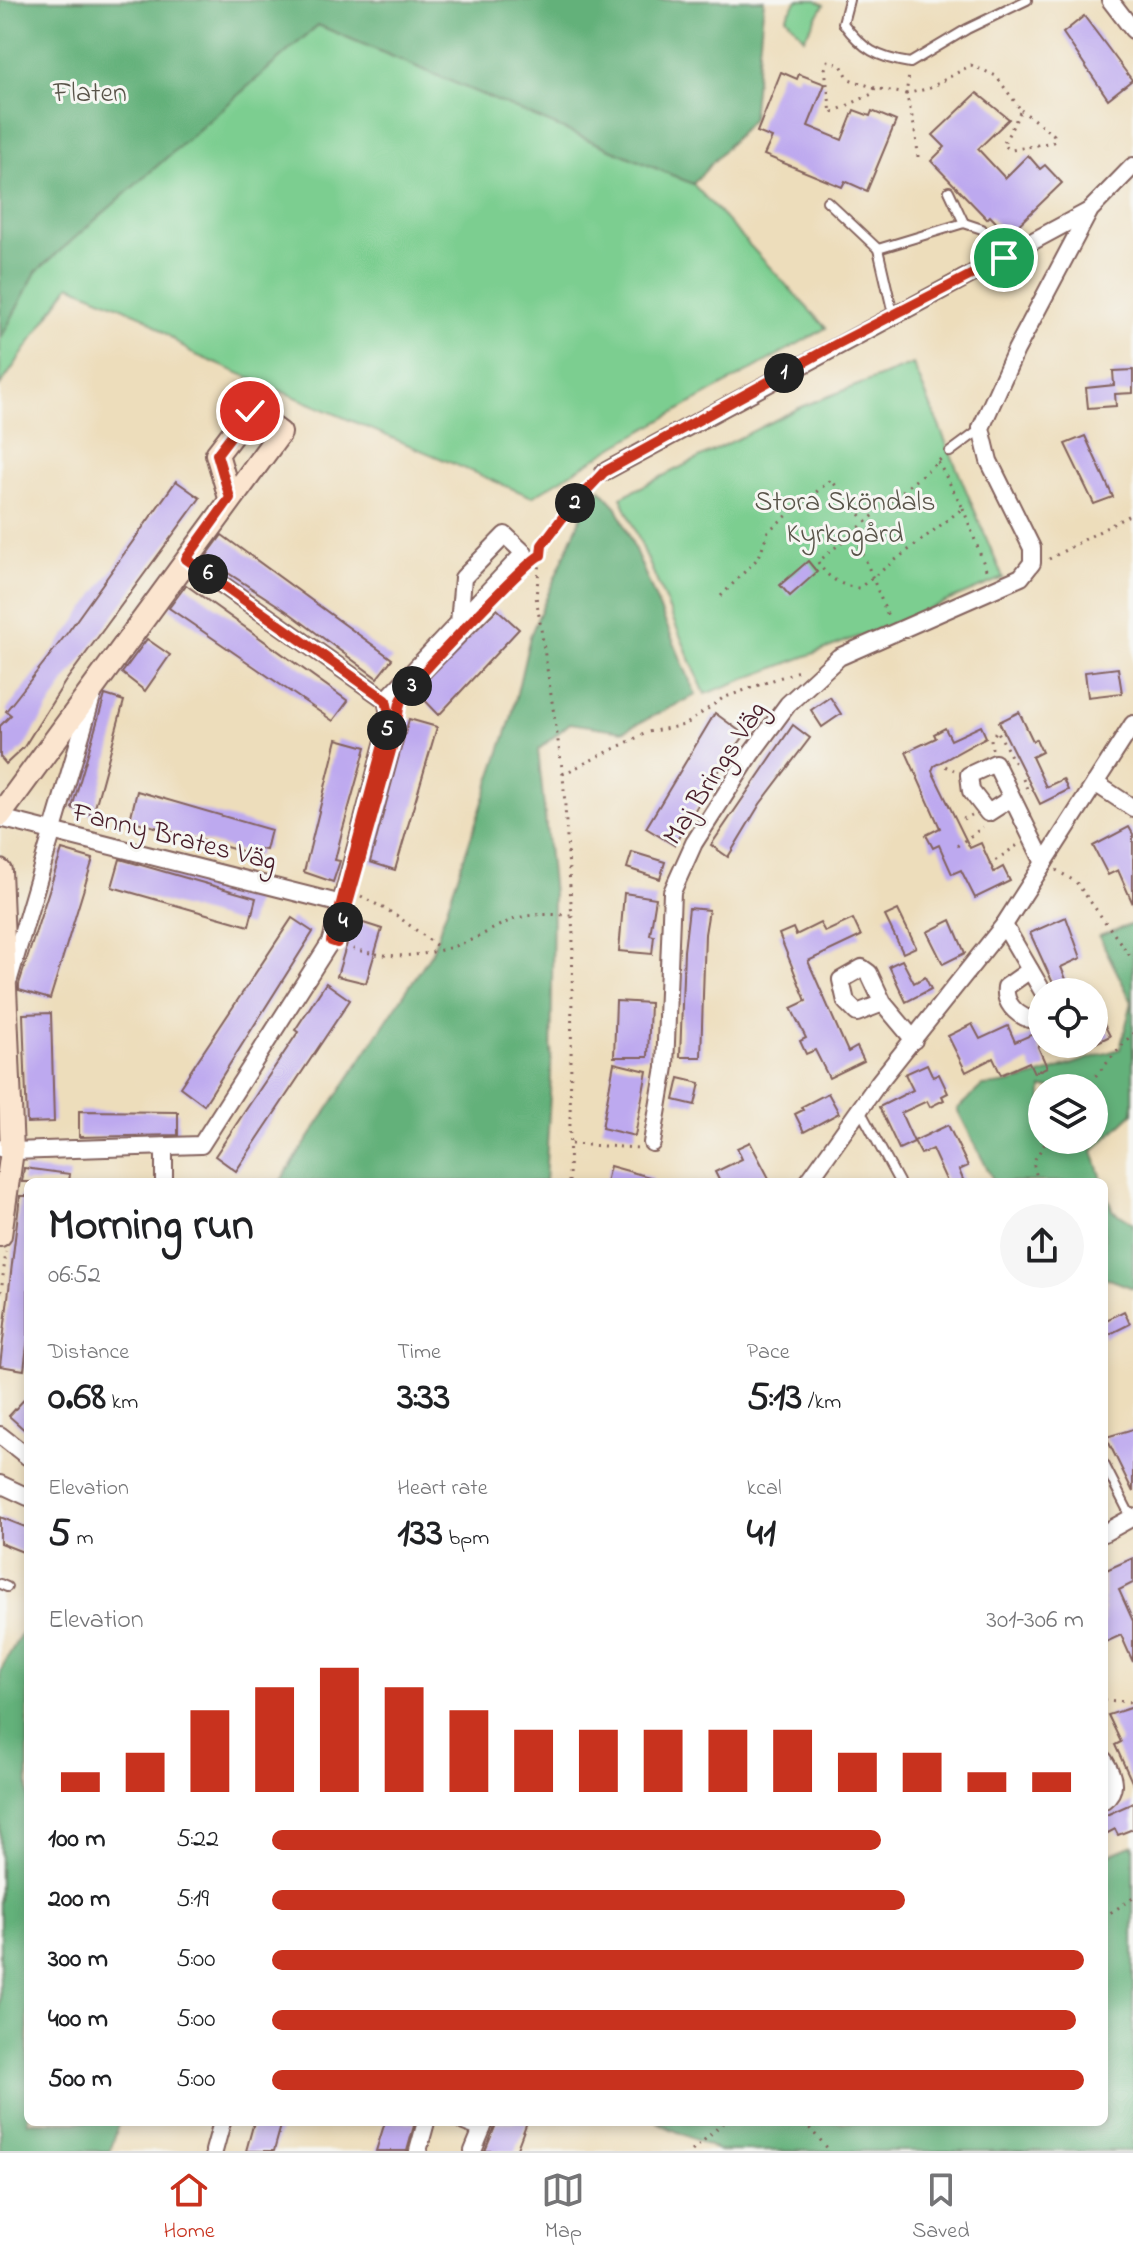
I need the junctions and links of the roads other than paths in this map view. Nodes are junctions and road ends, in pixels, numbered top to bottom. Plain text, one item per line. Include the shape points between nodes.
1 (849, 0) edge
2 (1027, 0) edge
3 (1110, 0) edge
4 (1133, 30) edge
5 (1133, 166) edge
6 (949, 191) dead end
7 (827, 201) dead end
8 (1090, 210) junction
9 (964, 223) junction
10 (878, 249) junction
11 (1004, 258) junction
12 (893, 314) junction
13 (981, 428) junction
14 (950, 452) road end
15 (604, 472) road end
16 (230, 498) dead end
17 (186, 559) junction
18 (459, 623) junction
19 (96, 682) junction
20 (386, 700) junction
21 (1133, 724) edge
22 (1095, 783) junction
23 (1010, 799) junction
24 (1133, 808) edge
25 (0, 816) edge
26 (54, 832) junction
27 (1044, 863) junction
28 (0, 871) edge
29 (338, 903) junction
30 (1004, 925) junction
31 (1030, 970) junction
32 (1035, 978) edge
33 (5, 992) junction
34 (883, 1003) dead end
35 (1028, 1019) edge
36 (914, 1040) junction
37 (859, 1110) junction
38 (652, 1143) road end
39 (6, 1149) edge
40 (164, 1149) junction
41 (164, 1178) edge
42 (811, 1178) edge
43 (897, 1178) edge
44 (3, 1242) edge
45 (0, 1435) edge
46 (24, 1454) edge
47 (1108, 1472) edge
48 (0, 1484) edge
49 (24, 1495) edge
50 (1132, 1518) edge
51 (1108, 1531) edge
52 (1108, 1766) edge
53 (1108, 1797) edge
54 (221, 2126) edge
55 (425, 2126) edge
56 (483, 2126) edge
57 (214, 2151) edge
58 (418, 2151) edge
59 (473, 2151) edge

1 - 2 lane via 843,23 859,45 910,63
3 - 4 street
5 - 8 street
6 - 9 lane
7 - 10 lane
8 - 11 street
8 - 13 street
9 - 10 lane
9 - 11 lane via 982,229
10 - 12 lane
11 - 12 street
12 - 15 street
13 - 14 lane
13 - 38 street, Maj Brings Väg via 983,447 1032,548 1029,571 839,657 788,704 751,754 694,843 672,892 665,1067
16 - 17 street
17 - 19 street
17 - 20 street
18 - 18 street via 463,578 505,535 524,553
18 - 20 street
19 - 25 street
19 - 26 street
20 - 29 street via 390,718
21 - 22 street
22 - 24 street
22 - 27 street
23 - 23 street via 995,763 968,778 988,813
23 - 27 street
25 - 26 street, Fanny Brates Väg
26 - 29 street, Fanny Brates Väg
26 - 33 street
27 - 30 street
28 - 33 street
29 - 40 street via 331,941 201,1145
30 - 31 street
30 - 36 street
31 - 32 street
31 - 35 street via 1006,987 1020,1016
33 - 39 street
34 - 36 street
36 - 37 street
37 - 42 street
37 - 43 lane
39 - 40 street
39 - 44 street
40 - 41 street
45 - 46 street
47 - 50 lane
48 - 49 street
50 - 51 street
52 - 53 street via 1113,1786
54 - 57 street
55 - 58 street
56 - 59 street

